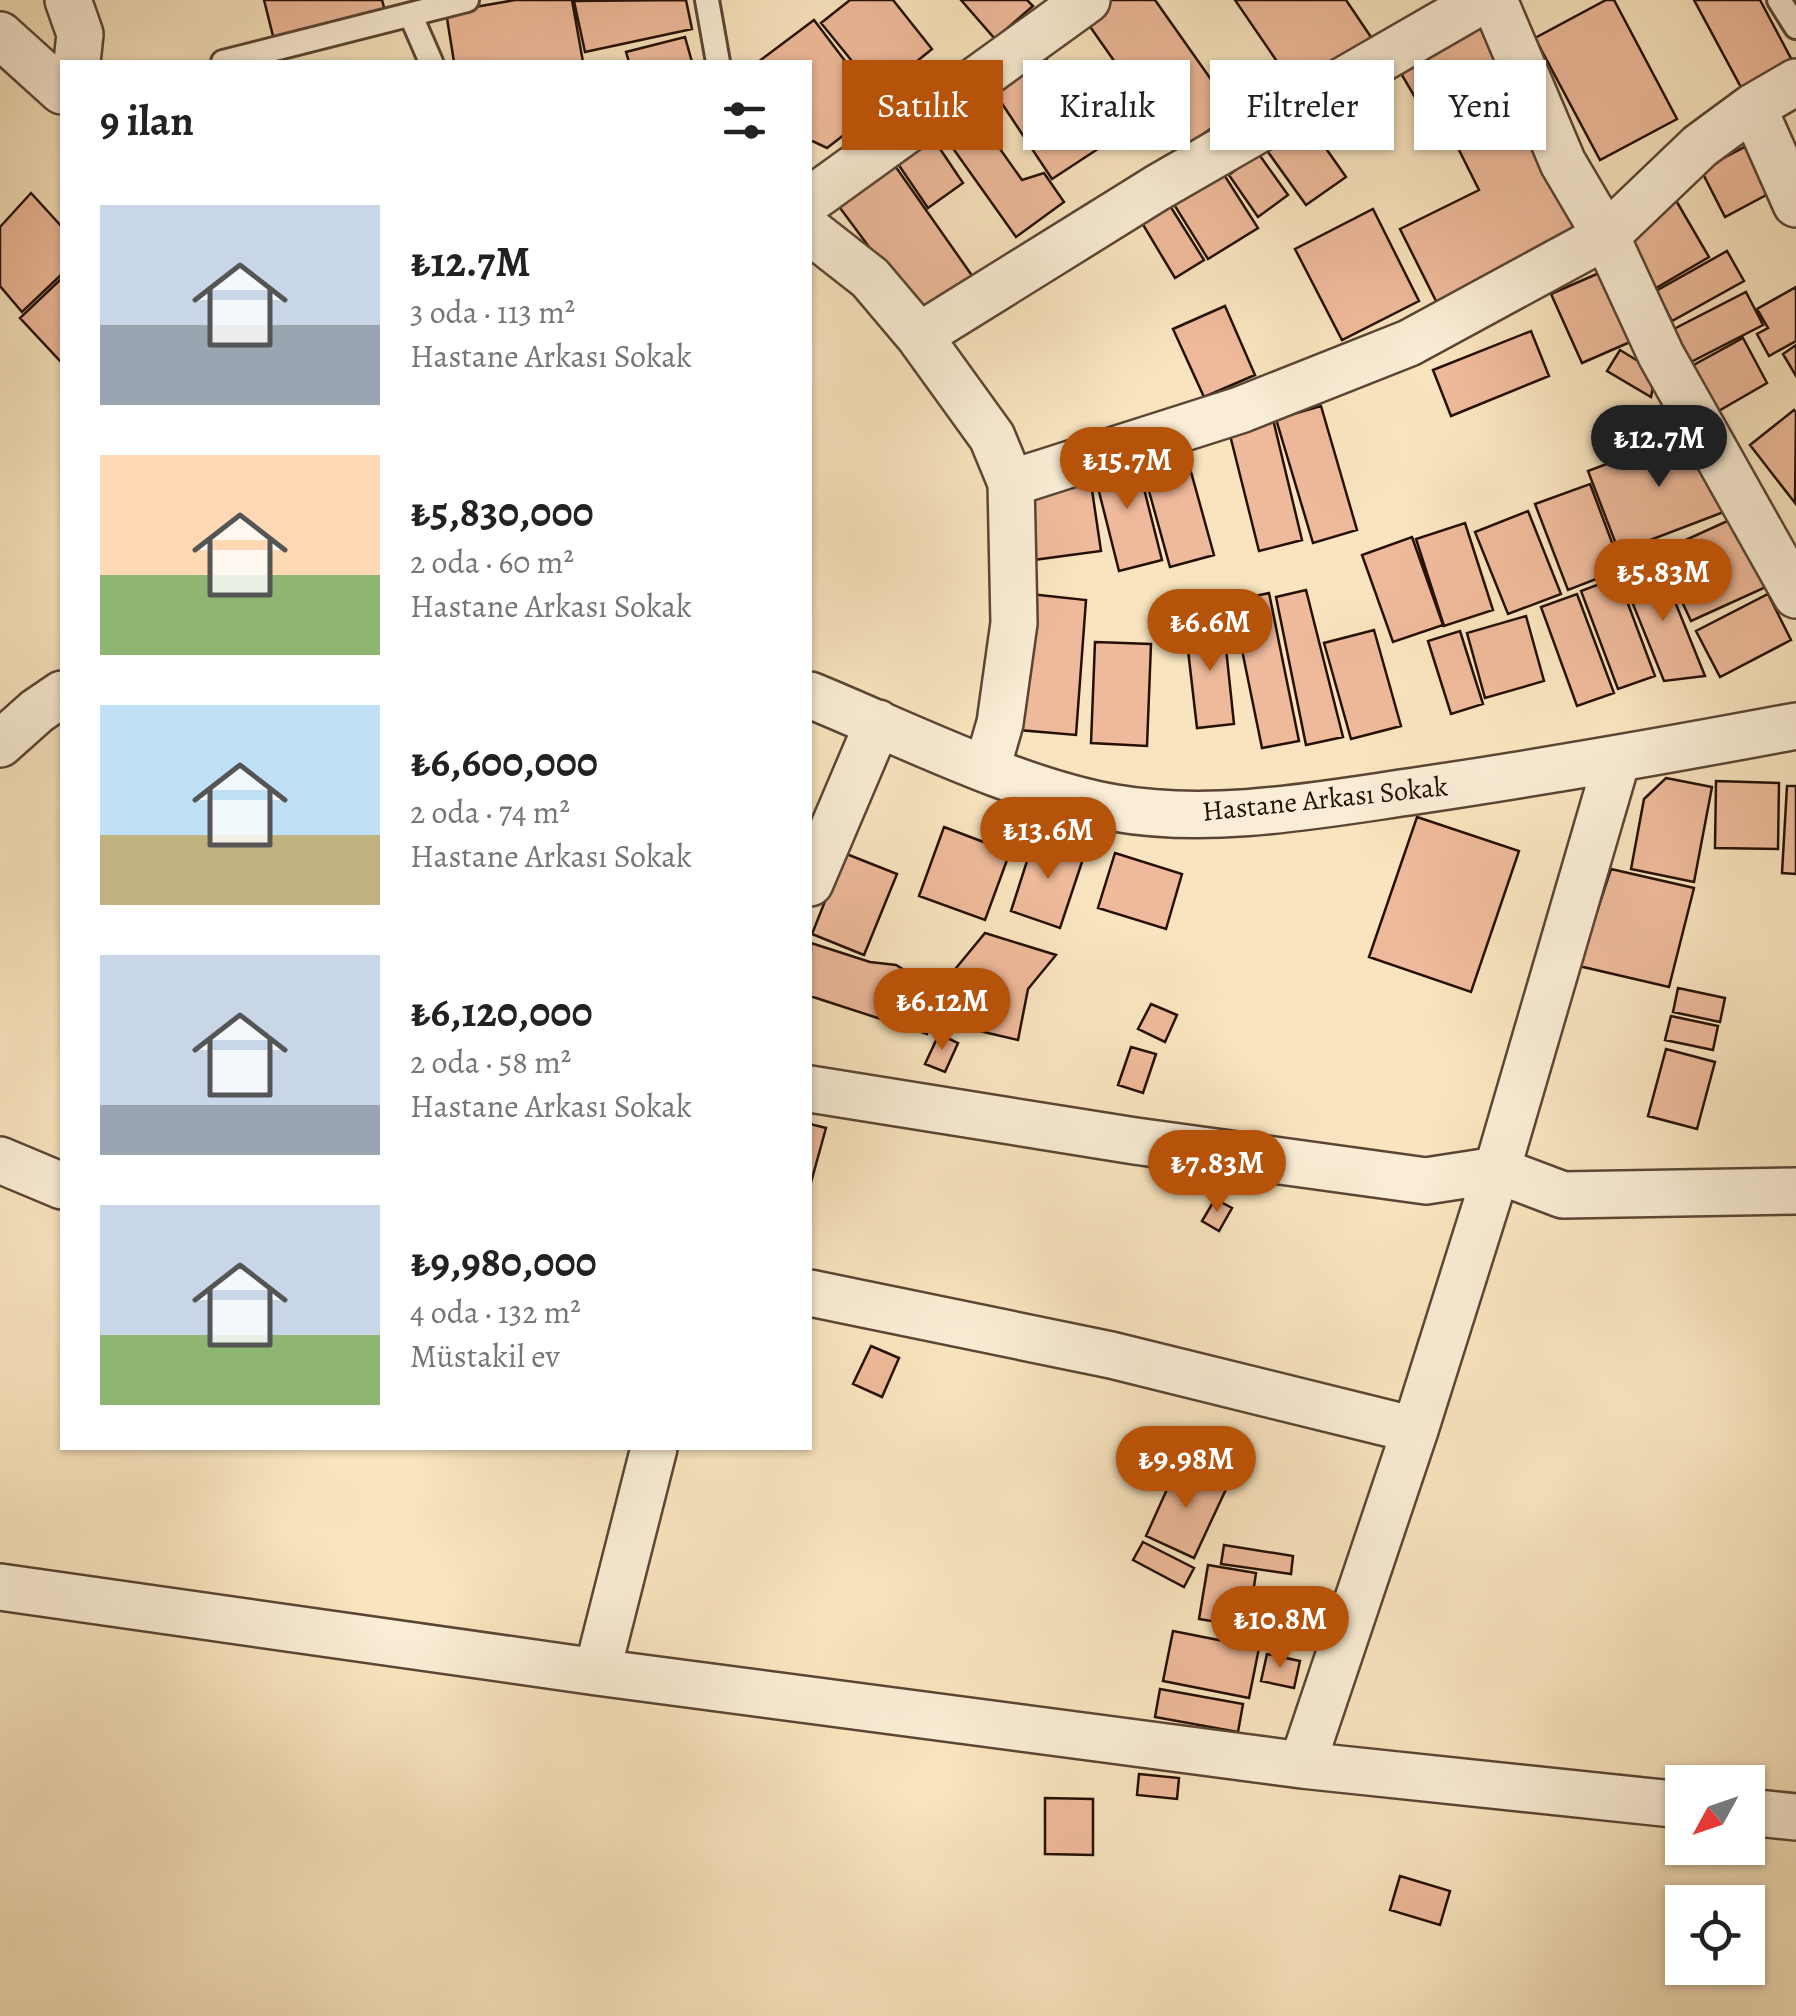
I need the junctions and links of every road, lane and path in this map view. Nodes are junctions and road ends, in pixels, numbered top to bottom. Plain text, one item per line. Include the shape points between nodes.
1 (68, 0) edge
2 (467, 0) edge
3 (707, 0) edge
4 (1087, 0) edge
5 (1483, 0) edge
6 (1494, 0) edge
7 (1779, 0) edge
8 (411, 16) junction
9 (1796, 27) edge
10 (0, 35) edge
11 (77, 60) edge
12 (231, 60) edge
13 (430, 60) edge
14 (718, 60) edge
15 (1796, 82) edge
16 (60, 89) edge
17 (1753, 107) junction
18 (812, 199) edge
19 (1796, 204) edge
20 (812, 233) edge
21 (1606, 236) junction
22 (919, 336) junction
23 (1011, 483) junction
24 (1791, 572) edge
25 (812, 695) edge
26 (54, 711) edge
27 (878, 723) junction
28 (1796, 726) edge
29 (0, 744) edge
30 (1618, 760) junction
31 (986, 768) junction
32 (812, 878) edge
33 (812, 1089) edge
34 (0, 1160) edge
35 (1497, 1170) junction
36 (60, 1185) edge
37 (1796, 1191) edge
38 (812, 1292) edge
39 (1415, 1430) junction
40 (653, 1450) edge
41 (0, 1587) edge
42 (597, 1672) junction
43 (1302, 1765) junction
44 (1665, 1803) edge
45 (1765, 1814) edge
46 (1796, 1817) edge

1 - 11 street via 80,34
2 - 8 lane
3 - 14 lane
4 - 18 street
5 - 22 street via 1157,188
6 - 21 street via 1563,163
7 - 9 lane
8 - 12 lane
8 - 13 lane
10 - 16 street
15 - 17 street
17 - 19 street
17 - 21 street via 1700,146
20 - 22 street via 870,278
21 - 23 street via 1410,343 1240,410
21 - 24 street via 1662,355
22 - 23 street via 992,437
23 - 31 street via 1014,623 1000,722
25 - 27 street, Hastane Arkası Sokak
26 - 29 street
27 - 31 street, Hastane Arkası Sokak
27 - 32 street
28 - 30 street, Hastane Arkası Sokak
30 - 31 street, Hastane Arkası Sokak via 1214,814 1112,808
30 - 35 street
33 - 35 street via 1426,1181
34 - 36 street
35 - 37 street via 1563,1195
35 - 39 street
38 - 39 street via 1111,1355
39 - 43 street
40 - 42 street
41 - 42 street
42 - 43 street
43 - 44 street
45 - 46 street

